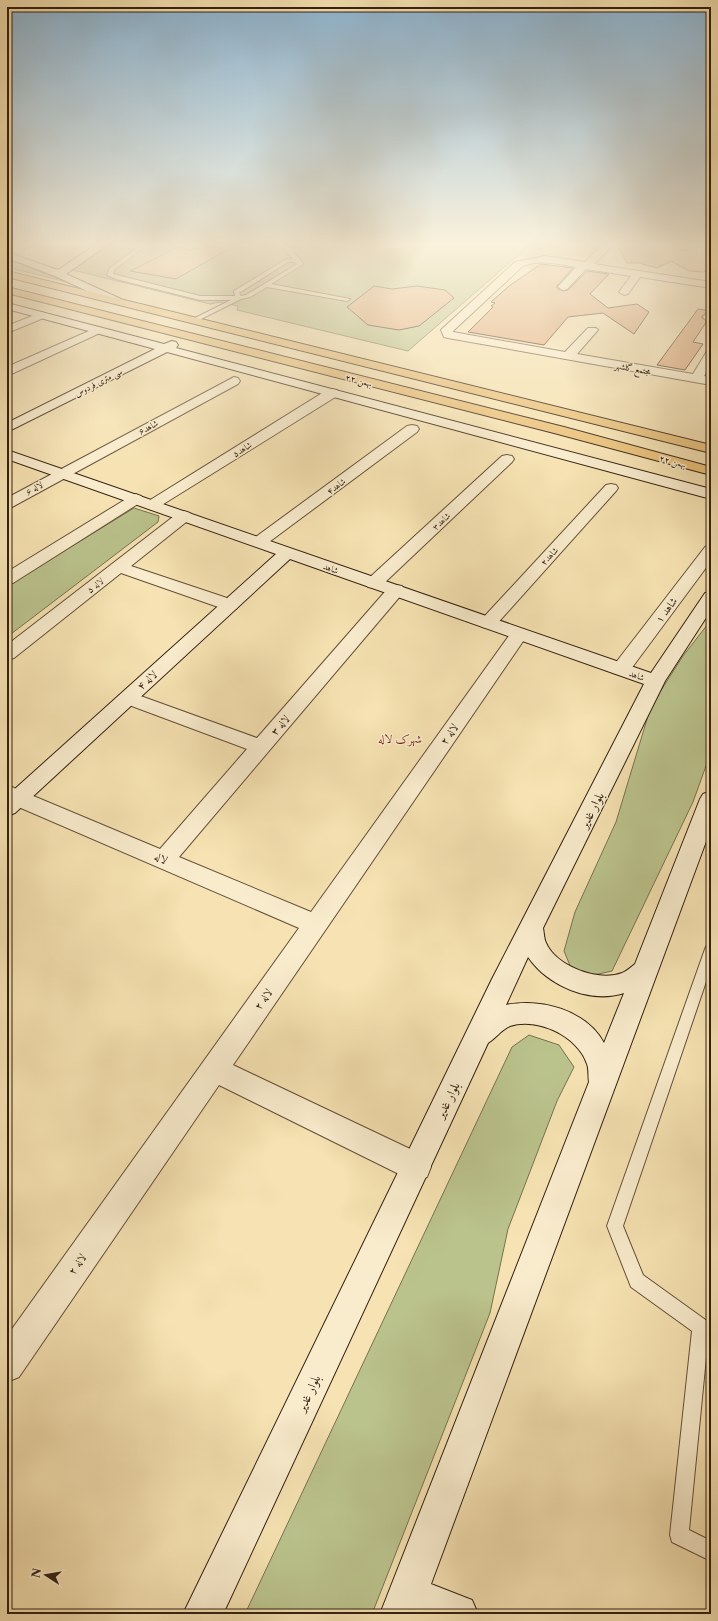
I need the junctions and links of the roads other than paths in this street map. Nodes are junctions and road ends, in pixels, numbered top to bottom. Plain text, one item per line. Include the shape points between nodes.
1 (33, 319) edge
2 (56, 319) edge
3 (119, 319) edge
4 (189, 319) edge
5 (198, 319) edge
6 (459, 319) edge
7 (195, 320) junction
8 (7, 330) edge
9 (98, 330) junction
10 (592, 330) dead end
11 (189, 336) junction
12 (166, 348) junction
13 (711, 354) edge
14 (568, 356) junction
15 (7, 372) edge
16 (696, 379) junction
17 (234, 381) dead end
18 (711, 381) edge
19 (443, 383) junction
20 (332, 392) junction
21 (432, 399) junction
22 (13, 410) dead end
23 (30, 416) junction
24 (7, 428) edge
25 (412, 429) dead end
26 (711, 448) edge
27 (7, 454) edge
28 (508, 460) dead end
29 (711, 471) edge
30 (62, 473) junction
31 (611, 488) dead end
32 (711, 494) edge
33 (136, 499) junction
34 (7, 503) edge
35 (152, 505) junction
36 (184, 516) junction
37 (259, 542) junction
38 (711, 550) edge
39 (288, 552) junction
40 (118, 567) junction
41 (7, 579) edge
42 (374, 583) junction
43 (396, 590) junction
44 (711, 597) edge
45 (230, 605) junction
46 (488, 623) junction
47 (519, 634) junction
48 (7, 654) edge
49 (621, 669) junction
50 (655, 681) junction
51 (128, 698) junction
52 (261, 747) junction
53 (711, 799) edge
54 (11, 800) edge
55 (164, 859) junction
56 (315, 924) junction
57 (531, 929) junction
58 (711, 949) edge
59 (645, 971) junction
60 (478, 1037) junction
61 (213, 1070) junction
62 (603, 1082) junction
63 (416, 1167) junction
64 (7, 1365) edge
65 (711, 1551) edge
66 (404, 1604) edge
67 (203, 1614) edge
68 (458, 1614) edge

1 - 8 street
2 - 9 street
3 - 11 highway, ۲۲ بهمن
4 - 7 highway, ۲۲ بهمن
5 - 7 lane
6 - 14 street, مجتمع گلشهر via 447,330 448,335
7 - 19 highway, ۲۲ بهمن
9 - 12 street
9 - 15 street
10 - 14 street
11 - 12 street, سی متری فردوس
11 - 21 highway, ۲۲ بهمن
12 - 20 street
12 - 23 street, سی متری فردوس
13 - 16 street
14 - 16 street, مجتمع گلشهر
16 - 18 street, مجتمع گلشهر
17 - 30 street, شاهد۶
19 - 21 highway via 434,382 420,386 418,390
19 - 26 highway, ۲۲ بهمن
20 - 32 street
20 - 35 street, شاهد۵
21 - 29 highway, ۲۲ بهمن
22 - 23 street
23 - 24 street, سی متری فردوس
25 - 37 street, شاهد۴
27 - 30 street, شاهد
28 - 42 street, شاهد۳
30 - 33 street, شاهد
30 - 34 street, لاله ۶
31 - 46 street, شاهد۲
33 - 35 street, شاهد
33 - 41 street
35 - 36 street, شاهد
36 - 37 street, شاهد
36 - 40 street, لاله ۵
37 - 39 street, شاهد
38 - 49 street, شاهد ۱
39 - 42 street, شاهد
39 - 45 street, لاله ۴
40 - 45 street
40 - 48 street, لاله ۵
42 - 43 street, شاهد
43 - 46 street, شاهد
43 - 52 street, لاله ۳
44 - 50 street, بلوار غدیر
45 - 51 street, لاله ۴
46 - 47 street, شاهد
47 - 49 street, شاهد
47 - 56 street, لاله ۲
49 - 50 street, شاهد
50 - 57 street, بلوار غدیر
51 - 52 street
51 - 54 street, لاله ۴
52 - 55 street, لاله ۳
53 - 59 street
54 - 55 street, لاله
55 - 56 street, لاله
56 - 61 street, لاله ۲
57 - 59 street via 535,946 547,962 564,975 586,983 608,985 629,981
57 - 60 street, بلوار غدیر
58 - 65 lane via 615,1226 637,1281 701,1327 679,1535
59 - 62 street
60 - 62 street via 492,1023 510,1015 532,1013 554,1017 574,1027 590,1043 600,1062
60 - 63 street, بلوار غدیر
61 - 63 street
61 - 64 street, لاله ۲
62 - 66 street
63 - 67 street, بلوار غدیر
66 - 68 street

